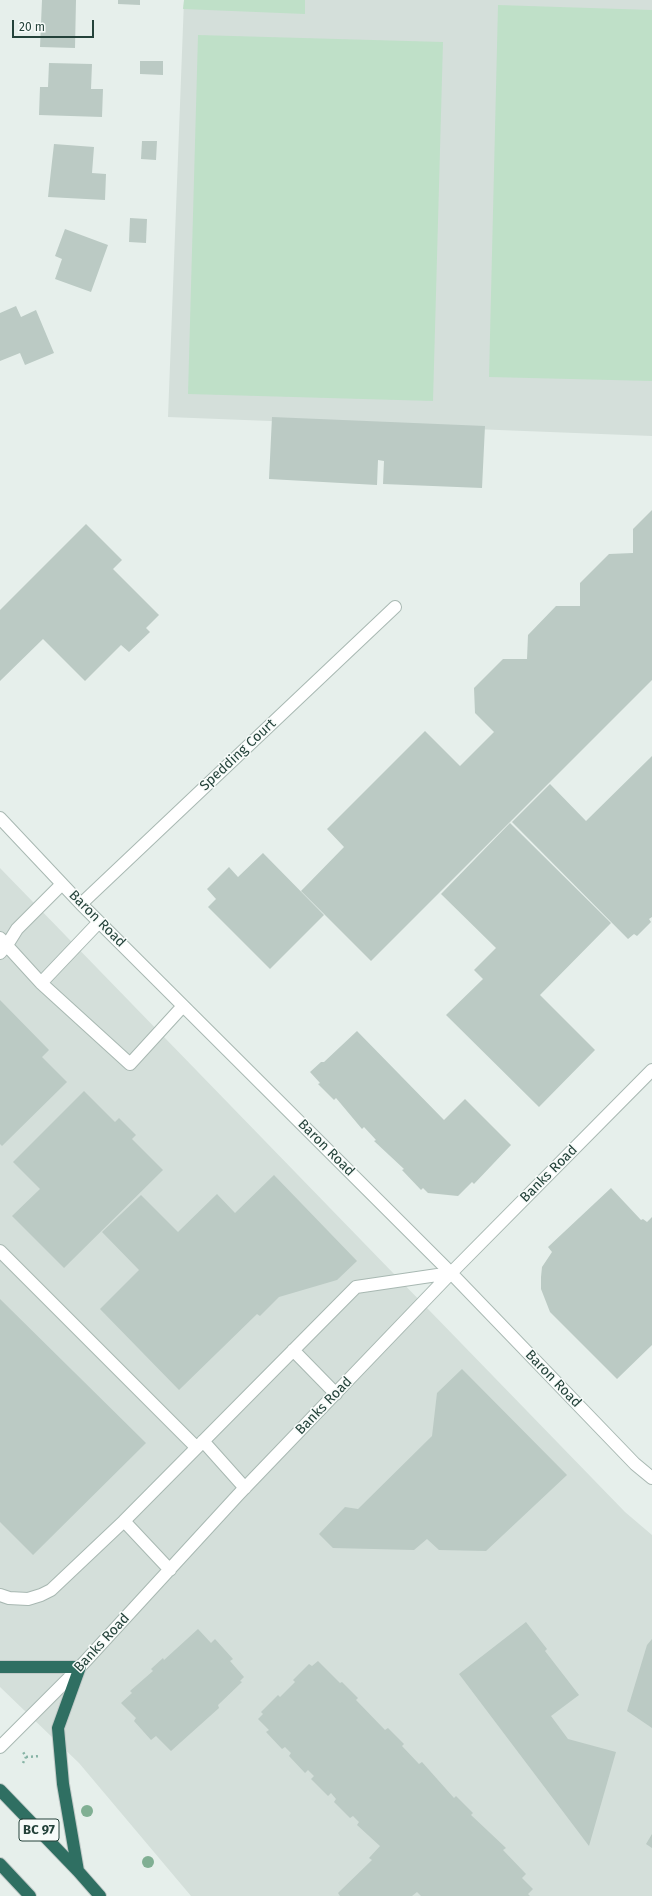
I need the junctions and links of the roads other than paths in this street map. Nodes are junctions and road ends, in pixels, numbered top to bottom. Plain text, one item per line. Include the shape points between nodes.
1 (395, 607) dead end
2 (0, 818) edge
3 (62, 884) junction
4 (81, 904) junction
5 (99, 922) junction
6 (2, 945) edge
7 (41, 983) junction
8 (183, 1006) junction
9 (652, 1070) edge
10 (0, 1251) edge
11 (450, 1273) junction
12 (294, 1350) junction
13 (336, 1394) junction
14 (200, 1444) junction
15 (652, 1478) edge
16 (245, 1488) junction
17 (124, 1521) junction
18 (170, 1570) junction
19 (0, 1595) edge
20 (0, 1667) edge
21 (80, 1667) junction
22 (0, 1747) edge
23 (0, 1790) edge
24 (0, 1864) edge
25 (78, 1871) junction
26 (30, 1896) edge
27 (100, 1896) edge

1 - 4 street, Spedding Court
2 - 3 street, Baron Road
3 - 4 street, Baron Road
3 - 6 street
4 - 5 street, Baron Road
5 - 7 street
5 - 8 street, Baron Road
6 - 7 street
7 - 8 street via 130,1064
8 - 11 street, Baron Road
9 - 11 street, Banks Road
10 - 14 street
11 - 12 street via 356,1287
11 - 13 street, Banks Road
11 - 15 street, Baron Road via 635,1464
12 - 13 street
12 - 14 street
13 - 16 street, Banks Road
14 - 16 street
14 - 17 street
16 - 18 street, Banks Road
17 - 18 street
17 - 19 street via 50,1590 28,1599
18 - 21 street, Banks Road
20 - 21 highway
21 - 22 street, Banks Road
21 - 25 highway via 58,1728 63,1784
23 - 25 highway, BC 97
24 - 26 highway
25 - 27 highway, BC 97

